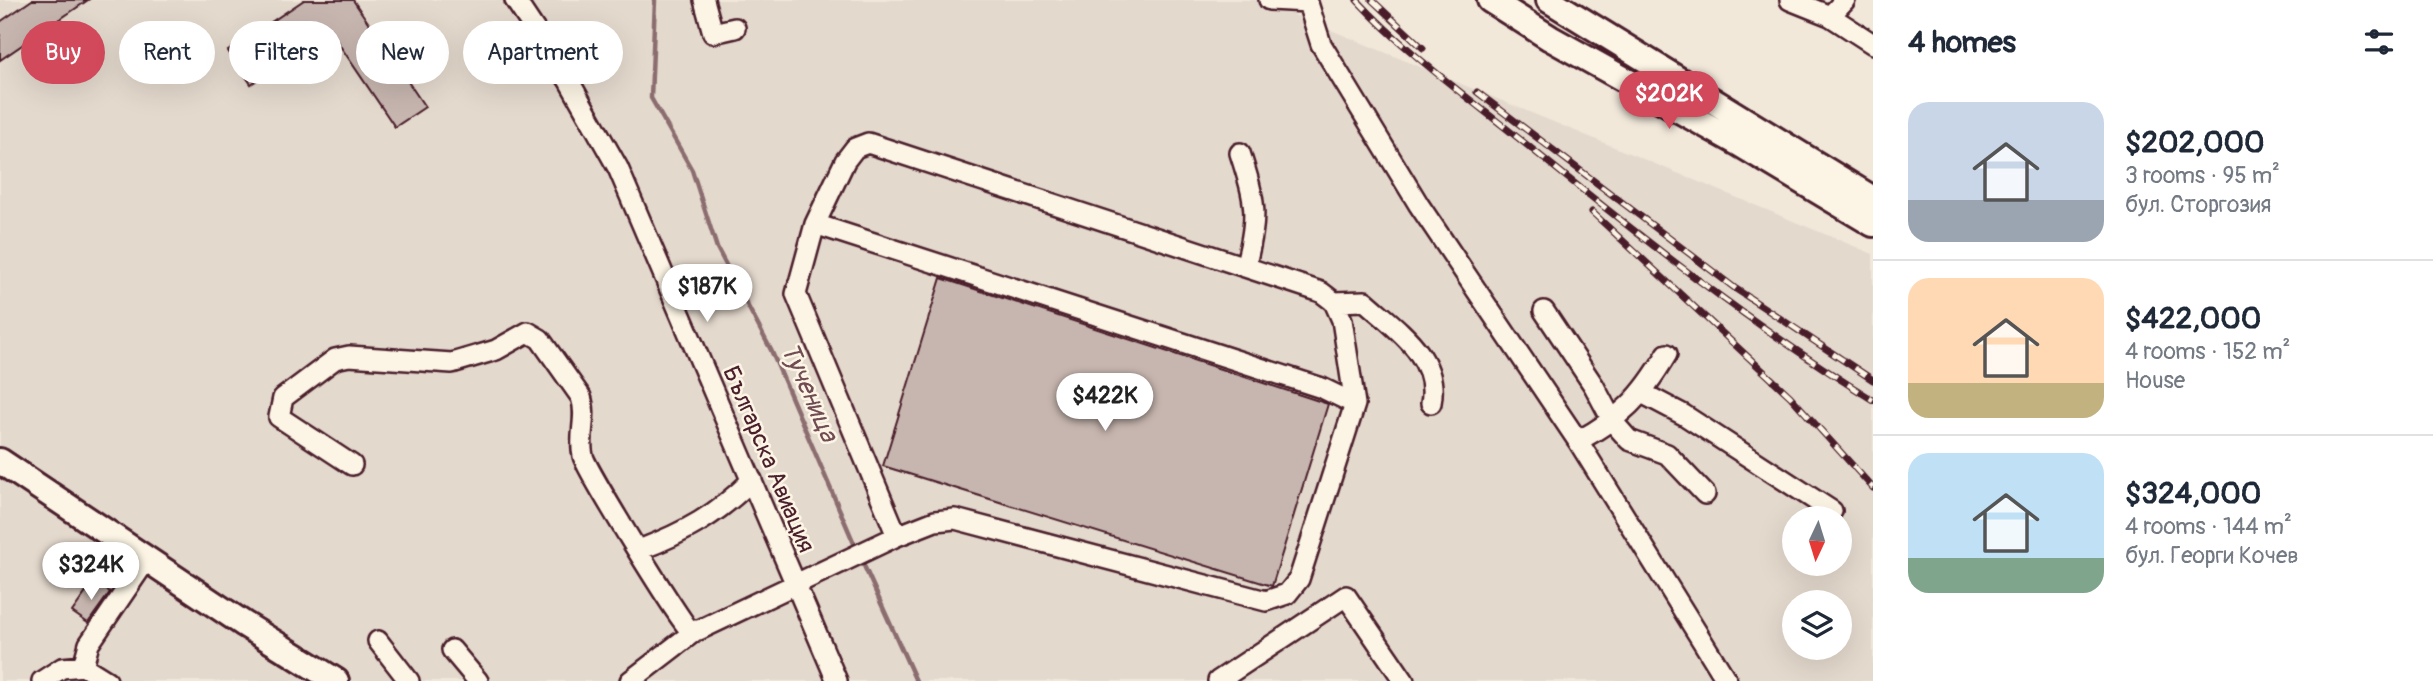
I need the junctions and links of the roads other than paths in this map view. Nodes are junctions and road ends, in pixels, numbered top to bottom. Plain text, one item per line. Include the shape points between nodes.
1 (515, 0) edge
2 (704, 0) edge
3 (1269, 0) edge
4 (1490, 0) edge
5 (1549, 0) edge
6 (1790, 0) edge
7 (1845, 0) edge
8 (1308, 1) edge
9 (1830, 16) junction
10 (735, 28) dead end
11 (1873, 44) edge
12 (1240, 153) dead end
13 (1873, 199) edge
14 (815, 224) junction
15 (1873, 224) edge
16 (1245, 267) junction
17 (1334, 302) junction
18 (1544, 311) dead end
19 (1667, 354) dead end
20 (1642, 393) junction
21 (1431, 403) dead end
22 (1355, 404) junction
23 (1613, 422) junction
24 (1578, 441) junction
25 (0, 461) edge
26 (352, 465) dead end
27 (752, 480) junction
28 (1706, 494) dead end
29 (1824, 506) edge
30 (897, 536) junction
31 (639, 550) junction
32 (147, 559) junction
33 (795, 582) junction
34 (695, 631) junction
35 (378, 641) dead end
36 (452, 650) dead end
37 (83, 666) junction
38 (43, 681) edge
39 (107, 681) edge
40 (336, 681) edge
41 (409, 681) edge
42 (478, 681) edge
43 (630, 681) edge
44 (837, 681) edge
45 (1218, 681) edge
46 (1404, 681) edge
47 (1727, 681) edge

1 - 27 street, Българска Авиация via 569,81 618,168
2 - 10 street via 713,33
3 - 8 street
4 - 15 main road
5 - 13 main road
6 - 9 street
7 - 9 street
8 - 24 street via 1321,44 1419,205
9 - 11 street
12 - 16 street via 1255,202
14 - 16 street via 845,161 855,148 868,143
14 - 22 street via 1322,388
14 - 30 street via 796,294
16 - 17 street via 1321,292
17 - 21 street via 1365,301 1419,349 1434,386
17 - 22 street via 1342,320
18 - 23 street
19 - 20 street
20 - 23 street
20 - 29 street
22 - 30 street via 1299,579 1278,600 1266,601 955,519 935,521
23 - 24 street
23 - 28 street via 1629,440 1667,454
24 - 47 street
25 - 32 main road
26 - 31 street via 279,417 283,398 323,365 349,356 452,363 496,350 527,332 535,334 581,397 583,457
27 - 31 street via 723,508 686,532
27 - 33 street, Българска Авиация
30 - 33 street
31 - 34 street via 686,628
32 - 37 street via 89,644
32 - 40 main road
33 - 34 street
33 - 44 street, Българска Авиация
34 - 43 street
35 - 41 street
36 - 42 street
37 - 38 street via 62,668
37 - 39 street
45 - 46 street via 1346,596

